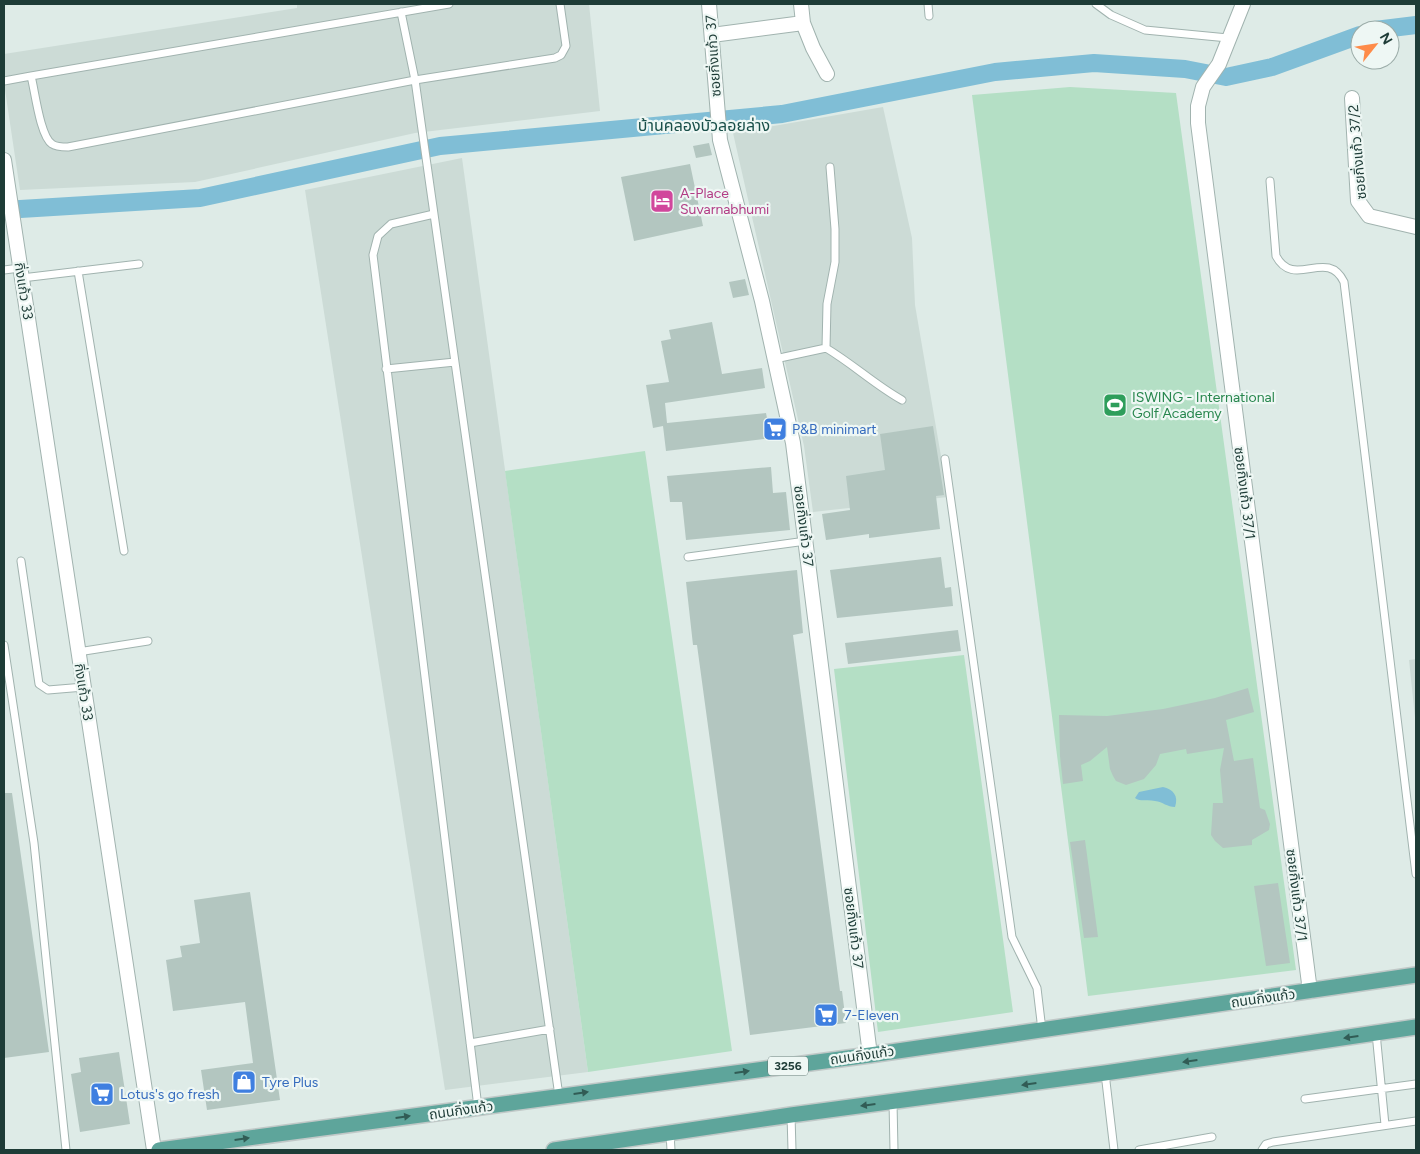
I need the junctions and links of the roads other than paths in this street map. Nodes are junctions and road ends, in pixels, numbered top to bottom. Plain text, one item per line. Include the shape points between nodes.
1 (449, 4) edge
2 (560, 4) edge
3 (709, 4) edge
4 (801, 4) edge
5 (928, 4) edge
6 (1096, 4) edge
7 (1243, 4) edge
8 (401, 12) junction
9 (929, 16) dead end
10 (803, 23) junction
11 (712, 35) junction
12 (1228, 38) junction
13 (827, 74) dead end
14 (31, 76) junction
15 (4, 80) edge
16 (415, 80) junction
17 (1352, 98) dead end
18 (4, 160) edge
19 (830, 168) dead end
20 (1270, 181) dead end
21 (434, 214) junction
22 (1416, 227) edge
23 (139, 264) dead end
24 (4, 270) edge
25 (78, 271) junction
26 (21, 273) junction
27 (826, 348) junction
28 (775, 359) junction
29 (455, 362) junction
30 (386, 369) junction
31 (902, 400) dead end
32 (945, 460) dead end
33 (806, 541) junction
34 (124, 551) dead end
35 (688, 557) dead end
36 (20, 561) dead end
37 (148, 641) dead end
38 (4, 645) edge
39 (78, 652) junction
40 (84, 687) junction
41 (1416, 874) edge
42 (1416, 975) edge
43 (1310, 991) junction
44 (1416, 1027) edge
45 (550, 1029) junction
46 (1042, 1030) junction
47 (1376, 1033) junction
48 (470, 1043) junction
49 (870, 1055) junction
50 (1105, 1073) junction
51 (1416, 1084) edge
52 (1382, 1090) junction
53 (560, 1096) junction
54 (1305, 1099) dead end
55 (893, 1102) junction
56 (478, 1107) junction
57 (791, 1115) junction
58 (1416, 1121) edge
59 (1385, 1125) junction
60 (670, 1134) junction
61 (1212, 1137) dead end
62 (66, 1150) edge
63 (154, 1150) edge
64 (159, 1150) edge
65 (554, 1150) edge
66 (671, 1150) edge
67 (792, 1150) edge
68 (894, 1150) edge
69 (1114, 1150) edge
70 (1139, 1150) edge
71 (1262, 1150) edge

1 - 8 lane
2 - 16 lane via 566,46 555,58
3 - 11 street, ซอยกิ่งแก้ว 37
4 - 10 street
5 - 9 lane
6 - 12 lane via 1111,15 1145,30
7 - 12 street, ซอยกิ่งแก้ว 37/1
8 - 14 lane
8 - 16 lane
10 - 11 street
10 - 13 street
11 - 28 street, ซอยกิ่งแก้ว 37 via 720,140
12 - 43 street, ซอยกิ่งแก้ว 37/1 via 1219,64 1203,87 1198,123
14 - 15 lane
14 - 16 lane via 47,138 53,145 68,147
16 - 21 lane
17 - 22 street, ซอยกิ่งแก้ว 37/2 via 1358,201 1369,216
18 - 26 street, กิ่งแก้ว 33
19 - 27 lane via 835,262 827,304
20 - 41 lane via 1276,256 1281,265 1289,270 1330,267 1340,272 1344,282
21 - 29 lane
21 - 30 lane via 391,224 378,236 373,255
23 - 25 lane
24 - 26 lane
25 - 26 lane
25 - 34 lane
26 - 39 street, กิ่งแก้ว 33
27 - 28 lane
27 - 31 lane
28 - 33 street, ซอยกิ่งแก้ว 37 via 794,443
29 - 30 lane
29 - 45 lane
30 - 48 lane
32 - 46 lane via 1012,936 1037,988
33 - 35 lane
33 - 49 street, ซอยกิ่งแก้ว 37
36 - 40 lane via 40,684 48,690
37 - 39 lane
38 - 62 lane via 34,842
39 - 40 street, กิ่งแก้ว 33
40 - 63 street, กิ่งแก้ว 33
42 - 43 main road, ถนนกิ่งแก้ว / 3256
43 - 46 main road, ถนนกิ่งแก้ว / 3256
44 - 47 main road
45 - 48 lane
45 - 53 lane
46 - 49 main road, ถนนกิ่งแก้ว / 3256
47 -> 50 main road
47 - 52 lane
48 - 56 lane
53 -> 49 main road, ถนนกิ่งแก้ว / 3256
50 -> 55 main road
50 - 69 lane
51 - 52 lane
52 - 54 lane
52 - 59 lane
53 - 56 main road, ถนนกิ่งแก้ว / 3256
55 -> 57 main road
55 - 68 lane
64 -> 56 main road, ถนนกิ่งแก้ว / 3256
57 - 60 main road
57 - 67 lane
58 - 59 lane
59 - 71 lane via 1273,1142
60 - 65 main road
60 - 66 lane
61 - 70 lane

